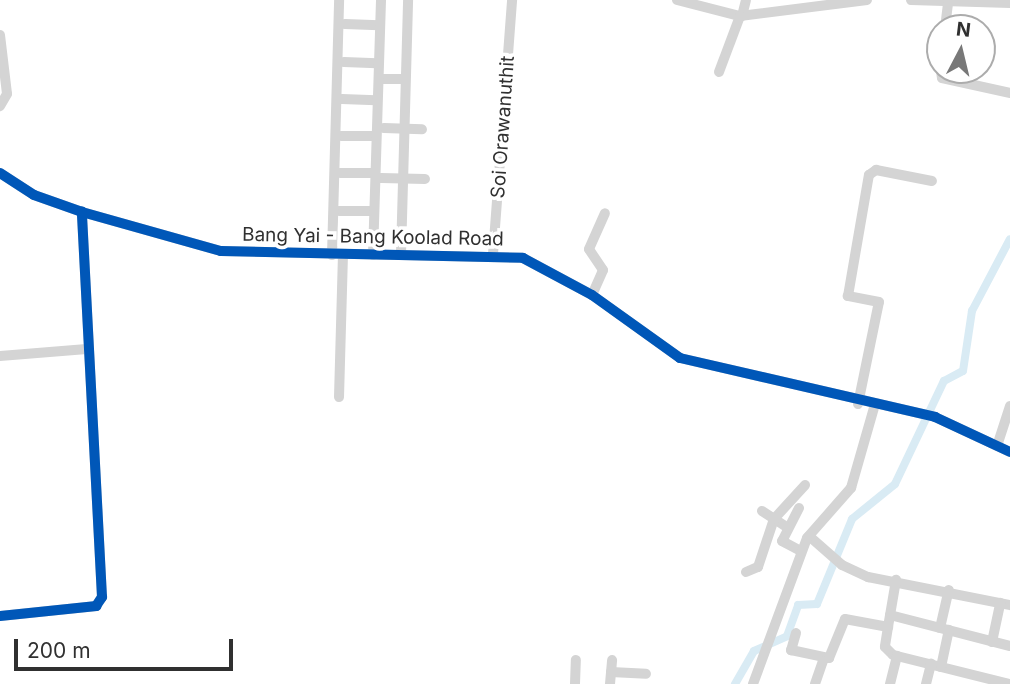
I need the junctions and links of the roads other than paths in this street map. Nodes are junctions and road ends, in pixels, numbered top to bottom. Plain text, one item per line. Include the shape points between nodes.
1 (339, 0) edge
2 (380, 0) edge
3 (408, 0) edge
4 (512, 0) edge
5 (677, 0) edge
6 (747, 0) edge
7 (867, 0) edge
8 (911, 0) edge
9 (948, 2) junction
10 (1010, 3) edge
11 (947, 14) edge
12 (741, 16) junction
13 (345, 24) dead end
14 (379, 25) junction
15 (0, 35) edge
16 (344, 62) dead end
17 (377, 63) junction
18 (719, 72) dead end
19 (383, 79) dead end
20 (404, 79) junction
21 (969, 84) edge
22 (1010, 93) edge
23 (342, 99) dead end
24 (376, 100) junction
25 (0, 106) edge
26 (404, 129) junction
27 (422, 129) dead end
28 (380, 132) junction
29 (341, 136) dead end
30 (0, 173) edge
31 (340, 173) dead end
32 (378, 175) junction
33 (404, 179) junction
34 (425, 179) dead end
35 (932, 181) dead end
36 (339, 211) dead end
37 (374, 211) junction
38 (82, 212) junction
39 (604, 213) dead end
40 (401, 254) junction
41 (493, 254) junction
42 (373, 255) junction
43 (338, 256) junction
44 (592, 295) junction
45 (87, 349) junction
46 (0, 356) edge
47 (339, 397) dead end
48 (858, 404) junction
49 (1010, 406) edge
50 (874, 408) junction
51 (997, 446) junction
52 (1010, 452) edge
53 (805, 485) dead end
54 (799, 508) dead end
55 (762, 511) dead end
56 (774, 519) junction
57 (788, 528) junction
58 (809, 536) junction
59 (801, 551) junction
60 (746, 572) dead end
61 (896, 580) junction
62 (949, 590) junction
63 (1005, 604) edge
64 (890, 615) junction
65 (0, 616) edge
66 (888, 627) junction
67 (944, 629) junction
68 (796, 633) dead end
69 (992, 642) junction
70 (1010, 646) edge
71 (897, 656) junction
72 (576, 660) dead end
73 (823, 661) junction
74 (936, 665) junction
75 (646, 674) dead end
76 (967, 679) edge
77 (1004, 683) edge
78 (575, 684) edge
79 (610, 684) edge
80 (753, 684) edge
81 (816, 684) edge
82 (890, 684) edge
83 (926, 684) edge

1 - 43 street
2 - 14 street
3 - 20 street
4 - 41 street, Soi Orawanuthit
5 - 12 street
6 - 12 street
7 - 12 street
8 - 9 street
9 - 10 street
9 - 11 street
12 - 18 street
13 - 14 street
14 - 17 street
15 - 25 street via 7,94
16 - 17 street
17 - 24 street
19 - 20 street
20 - 26 street
21 - 22 street
23 - 24 street
24 - 28 street
26 - 27 street
26 - 28 street
26 - 33 street
28 - 29 street
28 - 32 street
30 - 38 street, Bang Yai - Bang Koolad Road via 34,195
31 - 32 street
32 - 33 street
32 - 37 street
33 - 34 street
33 - 40 street
35 - 48 street via 876,170 869,175 848,296 878,302
36 - 37 street
37 - 42 street
38 - 43 street, Bang Yai - Bang Koolad Road via 201,248
38 - 45 street
39 - 44 street via 589,249 603,270
40 - 41 street, Bang Yai - Bang Koolad Road
40 - 42 street, Bang Yai - Bang Koolad Road
41 - 44 street, Bang Yai - Bang Koolad Road via 535,262
42 - 43 street, Bang Yai - Bang Koolad Road
43 - 47 street
44 - 48 street, Bang Yai - Bang Koolad Road via 680,358
45 - 46 street
45 - 65 street via 100,603
48 - 50 street, Bang Yai - Bang Koolad Road
49 - 51 street
50 - 51 street, Bang Yai - Bang Koolad Road via 930,416
50 - 58 street via 851,488
51 - 52 street, Bang Yai - Bang Koolad Road
53 - 56 street
54 - 57 street
55 - 56 street
56 - 57 street
56 - 60 street via 758,567
57 - 59 street via 782,541
58 - 59 street
58 - 61 street via 842,565
59 - 80 street
61 - 62 street
61 - 64 street
62 - 63 street
62 - 67 street
63 - 69 street
64 - 66 street
64 - 67 street
66 - 71 street via 885,647
66 - 73 street via 845,619
67 - 69 street
67 - 74 street
68 - 73 street via 791,650
69 - 70 street
71 - 74 street
71 - 82 street
72 - 78 street
73 - 81 street
74 - 76 street
74 - 83 street
75 - 79 street via 611,666
76 - 77 street

